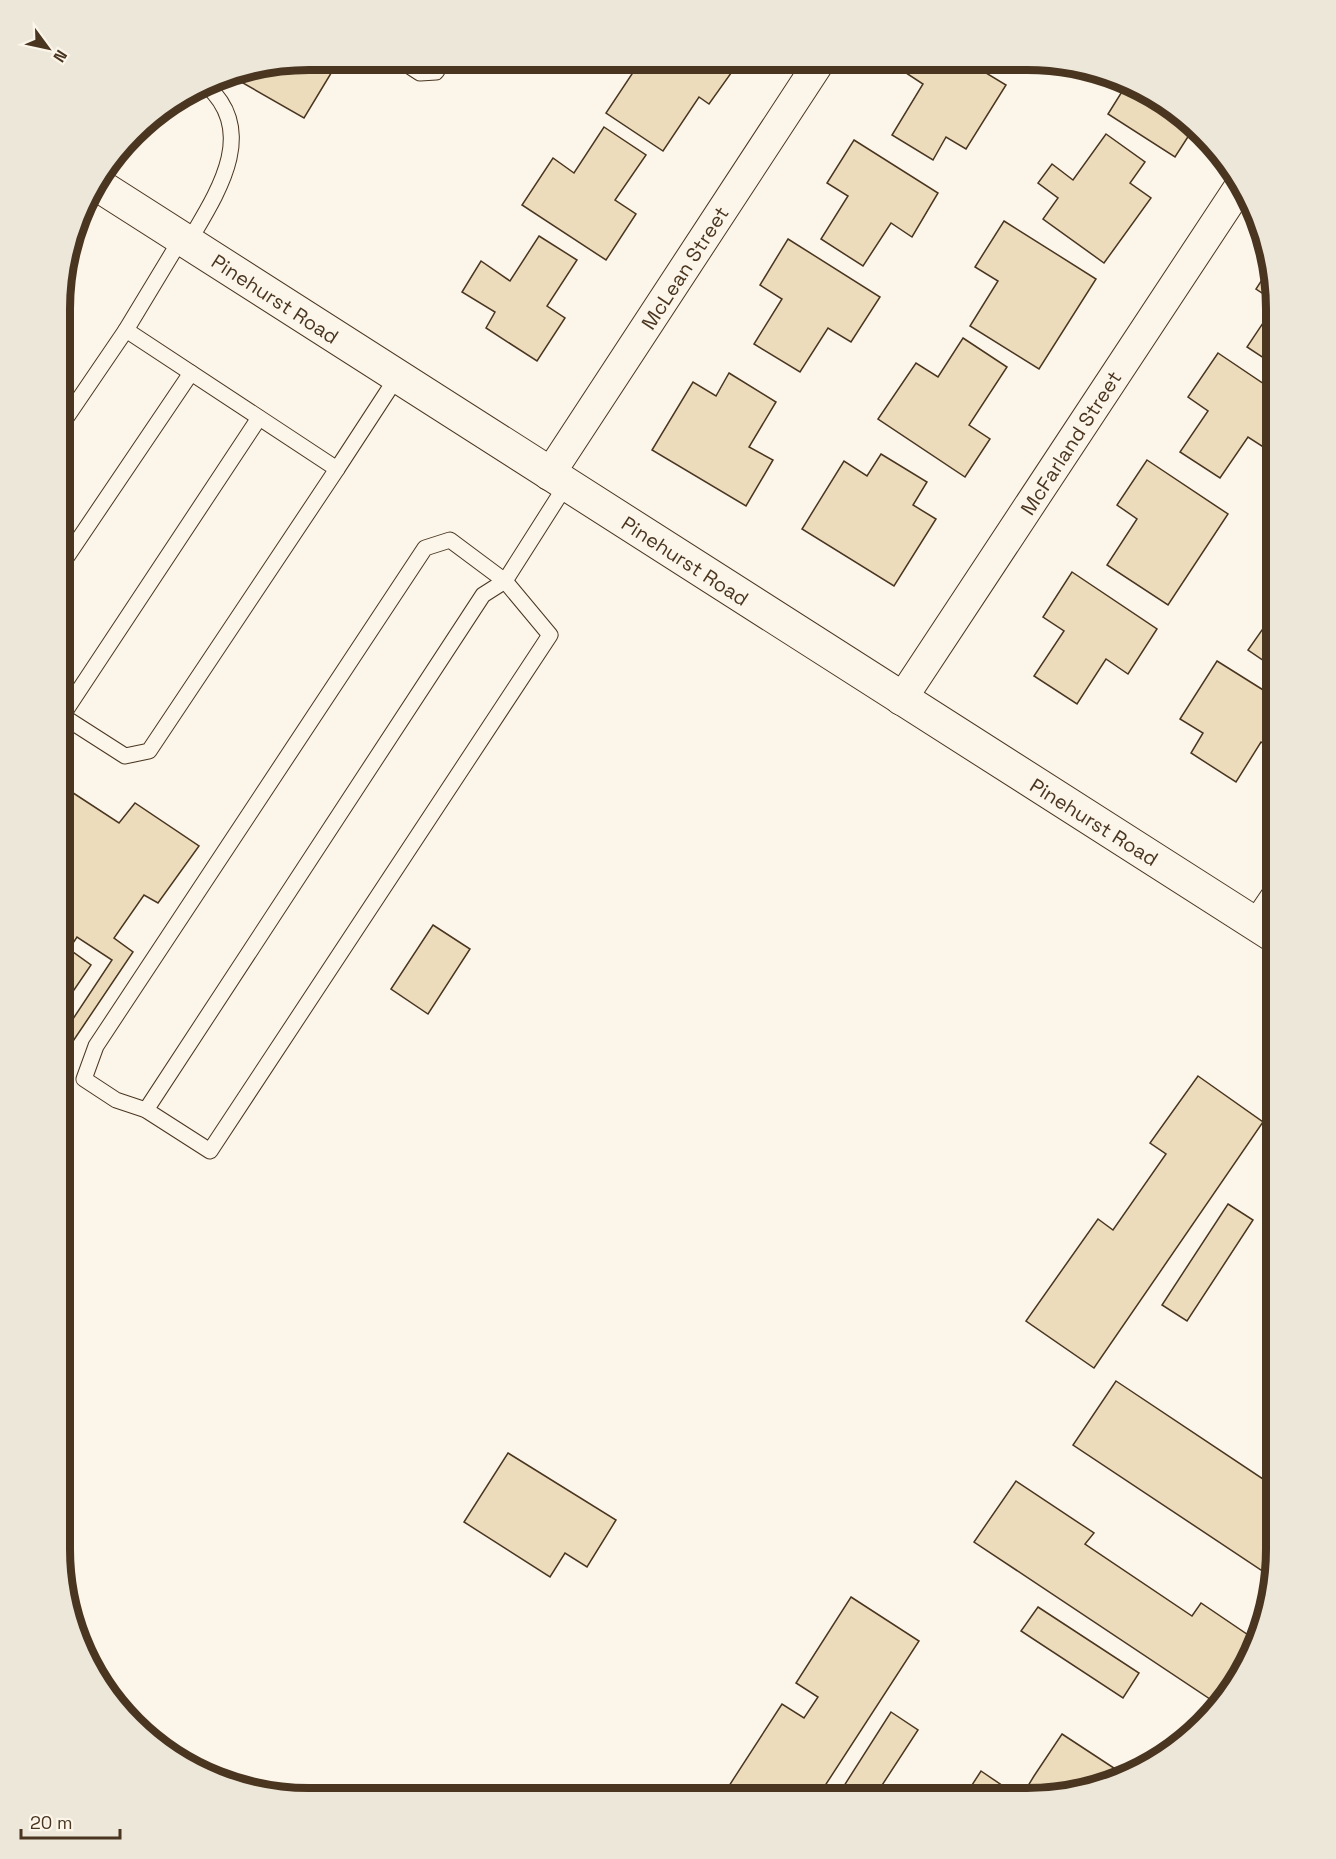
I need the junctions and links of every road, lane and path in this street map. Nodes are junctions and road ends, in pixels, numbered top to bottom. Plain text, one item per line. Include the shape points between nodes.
1 (415, 70) edge
2 (437, 70) edge
3 (815, 70) edge
4 (212, 92) edge
5 (104, 189) edge
6 (1235, 194) edge
7 (185, 241) junction
8 (126, 330) junction
9 (191, 373) junction
10 (397, 377) junction
11 (70, 412) edge
12 (259, 417) junction
13 (337, 469) junction
14 (558, 480) junction
15 (70, 552) edge
16 (505, 581) junction
17 (901, 700) junction
18 (70, 703) edge
19 (70, 720) edge
20 (1266, 930) edge
21 (146, 1110) junction

1 - 2 lane via 420,73
3 - 14 street, McLean Street
4 - 7 lane via 227,111 233,140 212,203
5 - 7 street, Pinehurst Road
6 - 17 street, McFarland Street
7 - 8 lane
7 - 10 street, Pinehurst Road
8 - 9 lane
8 - 11 lane
9 - 12 lane
9 - 15 lane
10 - 13 lane
10 - 14 street, Pinehurst Road
12 - 13 lane
12 - 18 lane
13 - 19 lane via 149,751 124,756
14 - 16 lane
14 - 17 street, Pinehurst Road
16 - 21 lane via 483,595
16 - 21 lane via 550,635 210,1151
16 - 21 lane via 450,540 425,548 96,1046 84,1079 116,1100
17 - 20 street, Pinehurst Road

